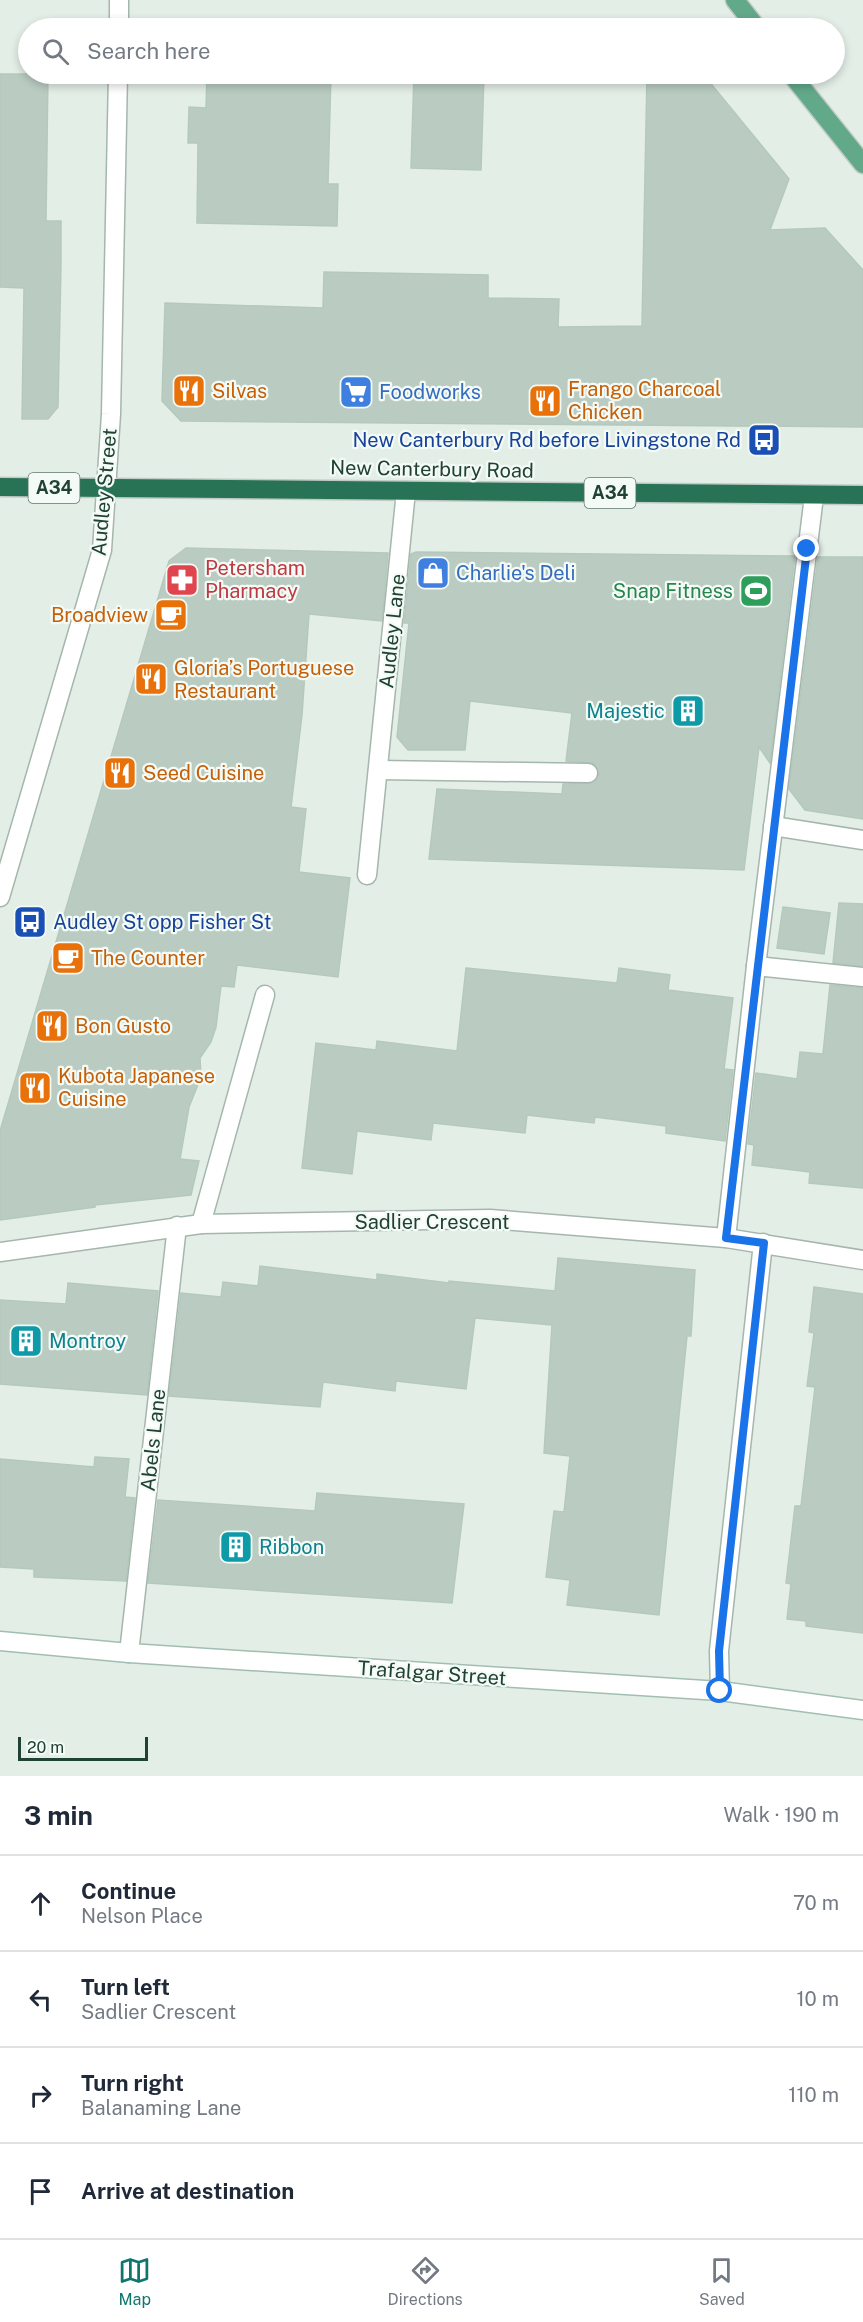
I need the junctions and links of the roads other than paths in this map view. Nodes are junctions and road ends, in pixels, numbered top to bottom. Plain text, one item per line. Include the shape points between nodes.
1 (119, 0) edge
2 (735, 0) edge
3 (119, 18) edge
4 (749, 18) edge
5 (118, 84) edge
6 (799, 84) edge
7 (863, 164) edge
8 (0, 487) edge
9 (107, 488) junction
10 (406, 491) junction
11 (863, 495) edge
12 (814, 496) junction
13 (379, 770) junction
14 (588, 773) dead end
15 (773, 826) junction
16 (863, 840) edge
17 (367, 875) dead end
18 (0, 897) edge
19 (756, 966) junction
20 (863, 977) edge
21 (265, 995) dead end
22 (201, 1224) junction
23 (177, 1226) junction
24 (726, 1238) junction
25 (764, 1243) junction
26 (0, 1252) edge
27 (863, 1260) edge
28 (0, 1641) edge
29 (129, 1653) junction
30 (720, 1691) junction
31 (863, 1710) edge

1 - 3 street
2 - 4 main road
5 - 9 street, Audley Street
6 - 7 main road
8 - 9 highway, New Canterbury Road / A34
9 - 10 highway, New Canterbury Road / A34
9 - 18 street, Audley Street via 102,550
10 - 12 highway, New Canterbury Road / A34
10 - 13 street, Audley Lane
11 - 12 highway, New Canterbury Road / A34
12 - 15 street
13 - 14 street
13 - 17 street, Audley Lane
15 - 16 street
15 - 19 street
19 - 20 street
19 - 24 street
21 - 22 street
22 - 23 street, Sadlier Crescent
22 - 24 street, Sadlier Crescent via 490,1219
23 - 26 street, Sadlier Crescent
23 - 29 street, Abels Lane
24 - 25 street, Sadlier Crescent
25 - 27 street, Sadlier Crescent
25 - 30 street via 719,1651
28 - 29 street, Trafalgar Street
29 - 30 street, Trafalgar Street
30 - 31 street, Trafalgar Street

